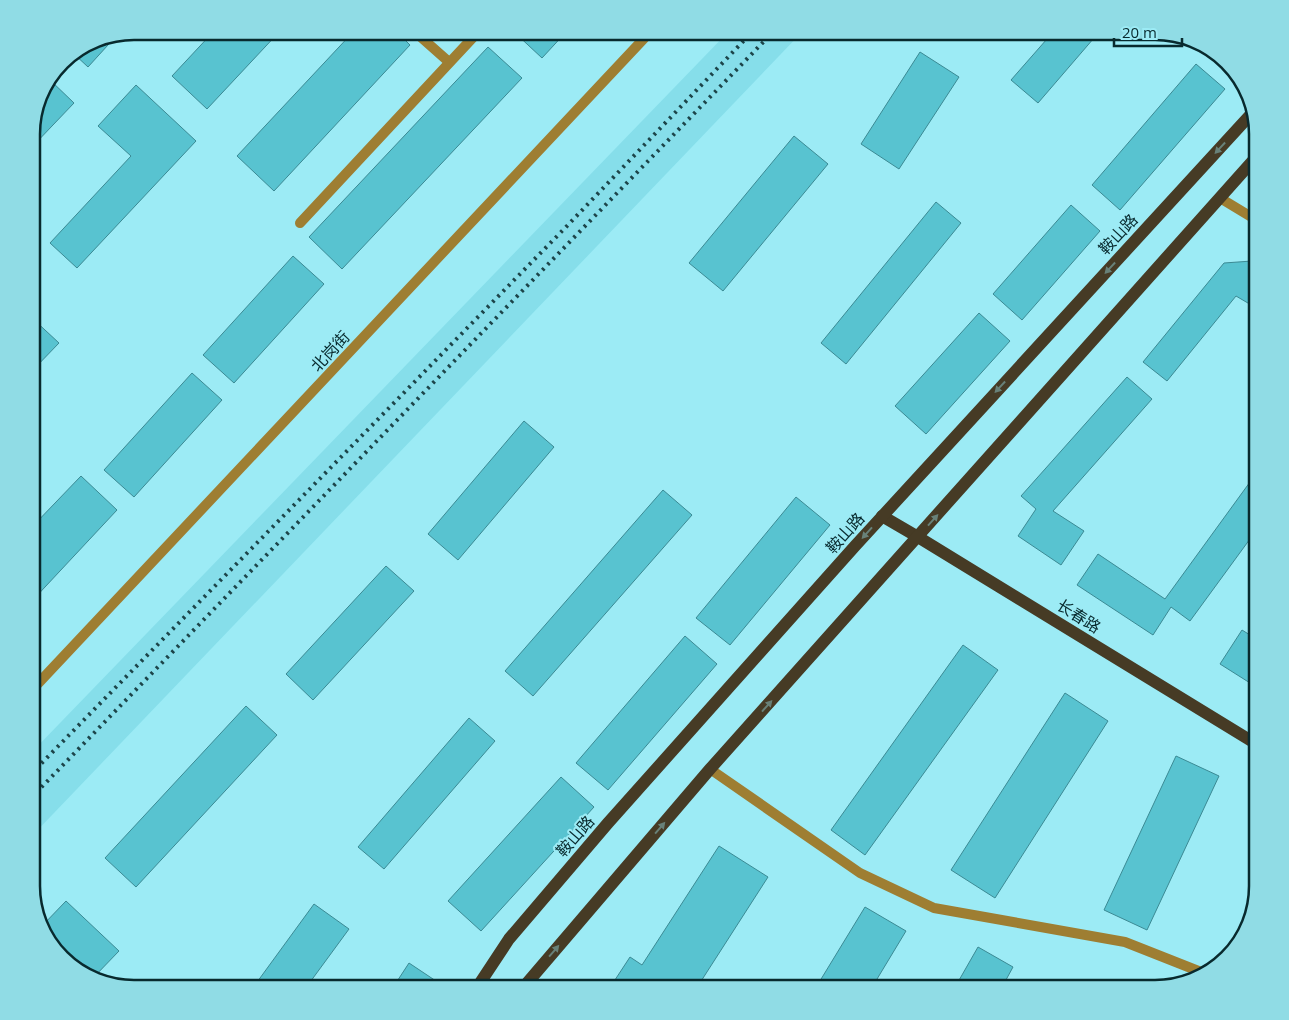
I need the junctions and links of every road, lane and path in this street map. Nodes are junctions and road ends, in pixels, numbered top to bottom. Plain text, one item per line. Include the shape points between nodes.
1 (424, 40) edge
2 (470, 40) edge
3 (642, 40) edge
4 (449, 62) junction
5 (1247, 118) edge
6 (1249, 165) edge
7 (1220, 198) junction
8 (1249, 216) edge
9 (300, 223) dead end
10 (882, 516) junction
11 (918, 537) junction
12 (40, 682) edge
13 (1249, 739) edge
14 (710, 769) junction
15 (1196, 970) edge
16 (482, 980) edge
17 (530, 980) edge

1 - 4 street
2 - 4 street
3 - 12 street, 北岗街
4 - 9 street
5 -> 10 main road, 鞍山路
6 - 7 main road
7 - 8 street
11 -> 7 main road
10 - 11 main road, 长春路
10 -> 16 main road, 鞍山路 via 608,823 515,932
11 - 13 main road, 长春路
14 -> 11 main road
14 - 15 street via 860,873 934,908 1125,942
17 -> 14 main road

